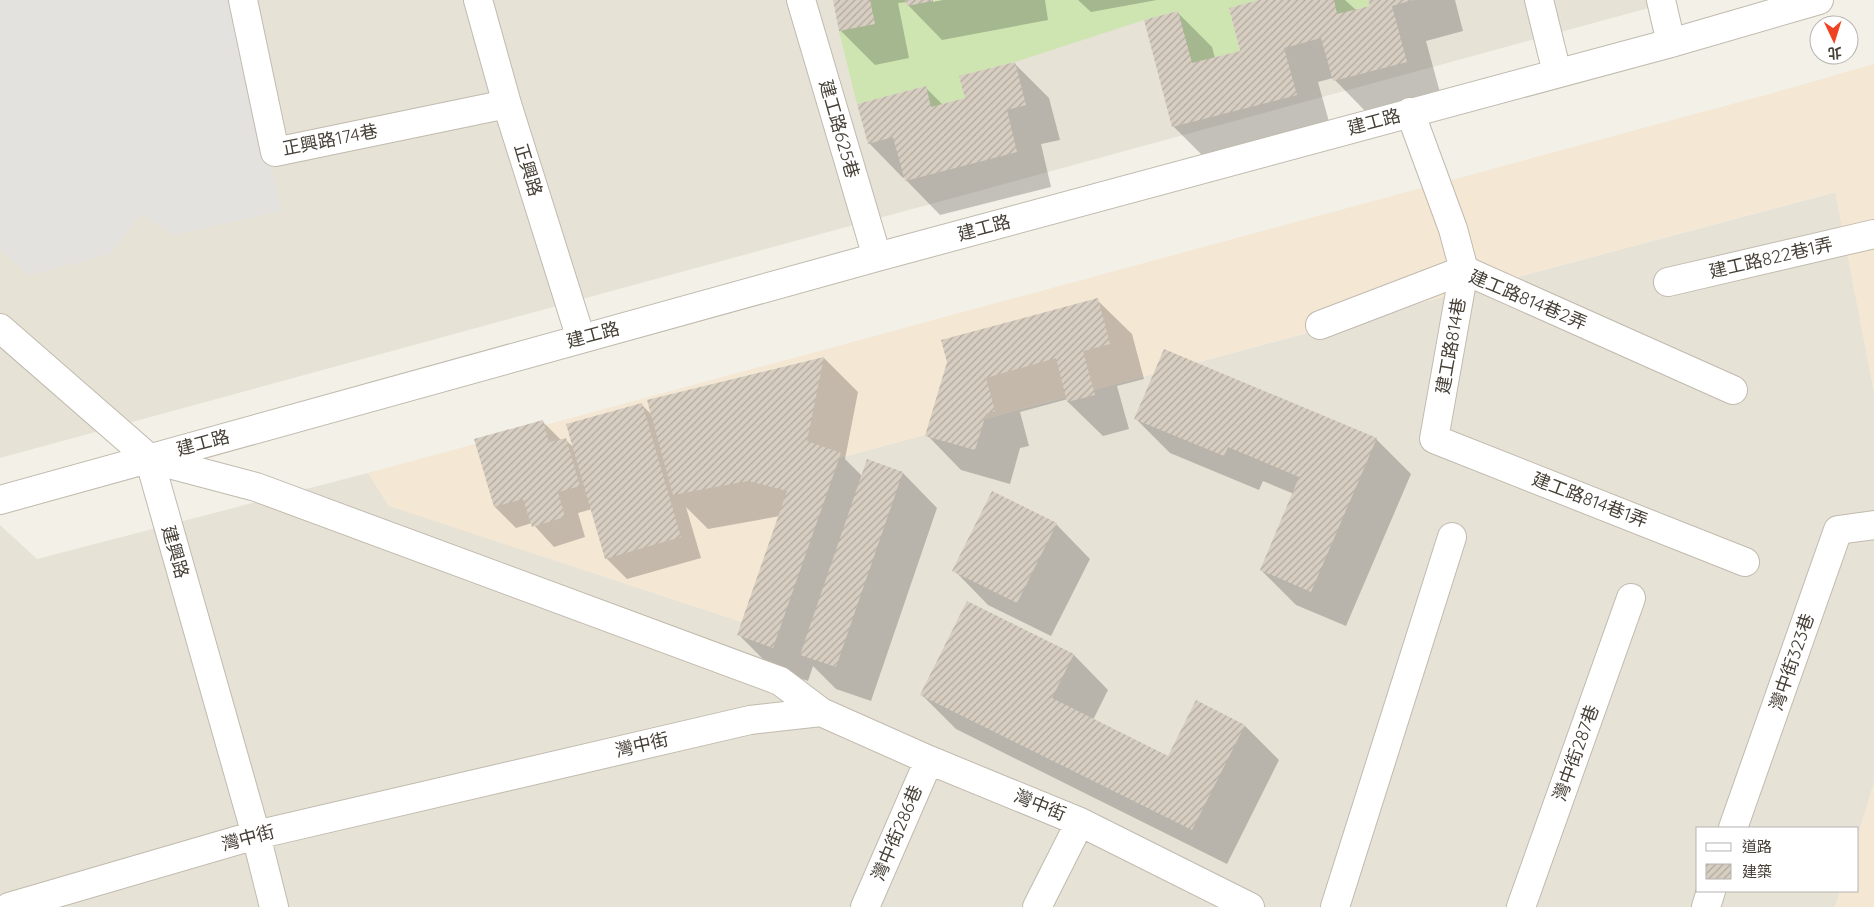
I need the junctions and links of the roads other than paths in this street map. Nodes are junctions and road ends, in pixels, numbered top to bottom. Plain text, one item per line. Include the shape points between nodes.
1 (243, 0) edge
2 (478, 0) edge
3 (801, 0) edge
4 (1539, 0) edge
5 (1661, 0) edge
6 (1819, 0) edge
7 (1671, 43) junction
8 (1558, 73) junction
9 (507, 104) junction
10 (1410, 112) junction
11 (1874, 234) edge
12 (877, 257) junction
13 (1464, 270) junction
14 (1668, 282) dead end
15 (1320, 325) dead end
16 (0, 328) edge
17 (581, 339) junction
18 (1734, 390) dead end
19 (1434, 439) joint
20 (149, 458) junction
21 (0, 500) edge
22 (1874, 525) edge
23 (1452, 537) dead end
24 (1746, 562) dead end
25 (1631, 598) dead end
26 (821, 712) junction
27 (929, 760) junction
28 (1080, 822) junction
29 (1733, 827) edge
30 (256, 835) junction
31 (1711, 892) edge
32 (9, 907) edge
33 (274, 907) edge
34 (865, 907) edge
35 (1037, 907) edge
36 (1250, 907) edge
37 (1335, 907) edge
38 (1521, 907) edge
39 (1706, 907) edge

1 - 9 street, 正興路174巷 via 275,152
2 - 9 street, 正興路
3 - 12 street, 建工路625巷
4 - 8 street
5 - 7 street
6 - 7 street, 建工路
7 - 8 street, 建工路
8 - 10 street, 建工路
9 - 17 street, 正興路
10 - 12 street, 建工路
10 - 13 street, 建工路814巷 via 1454,229
11 - 14 street, 建工路822巷1弄
12 - 17 street, 建工路
13 - 15 street, 建工路814巷2弄
13 - 18 street, 建工路814巷2弄
13 - 19 street, 建工路814巷
16 - 20 street
17 - 20 street, 建工路
19 - 24 street, 建工路814巷1弄
20 - 21 street, 建工路
20 - 26 street, 建工路 via 256,488 770,678
20 - 30 street, 建興路
22 - 29 street, 灣中街323巷 via 1838,530
23 - 37 street
25 - 38 street, 灣中街287巷
26 - 27 street, 灣中街
26 - 30 street, 灣中街 via 750,720
27 - 28 street, 灣中街
27 - 34 street, 灣中街286巷
28 - 35 street
28 - 36 street, 灣中街
30 - 32 street, 灣中街
30 - 33 street, 建興路
31 - 39 street

